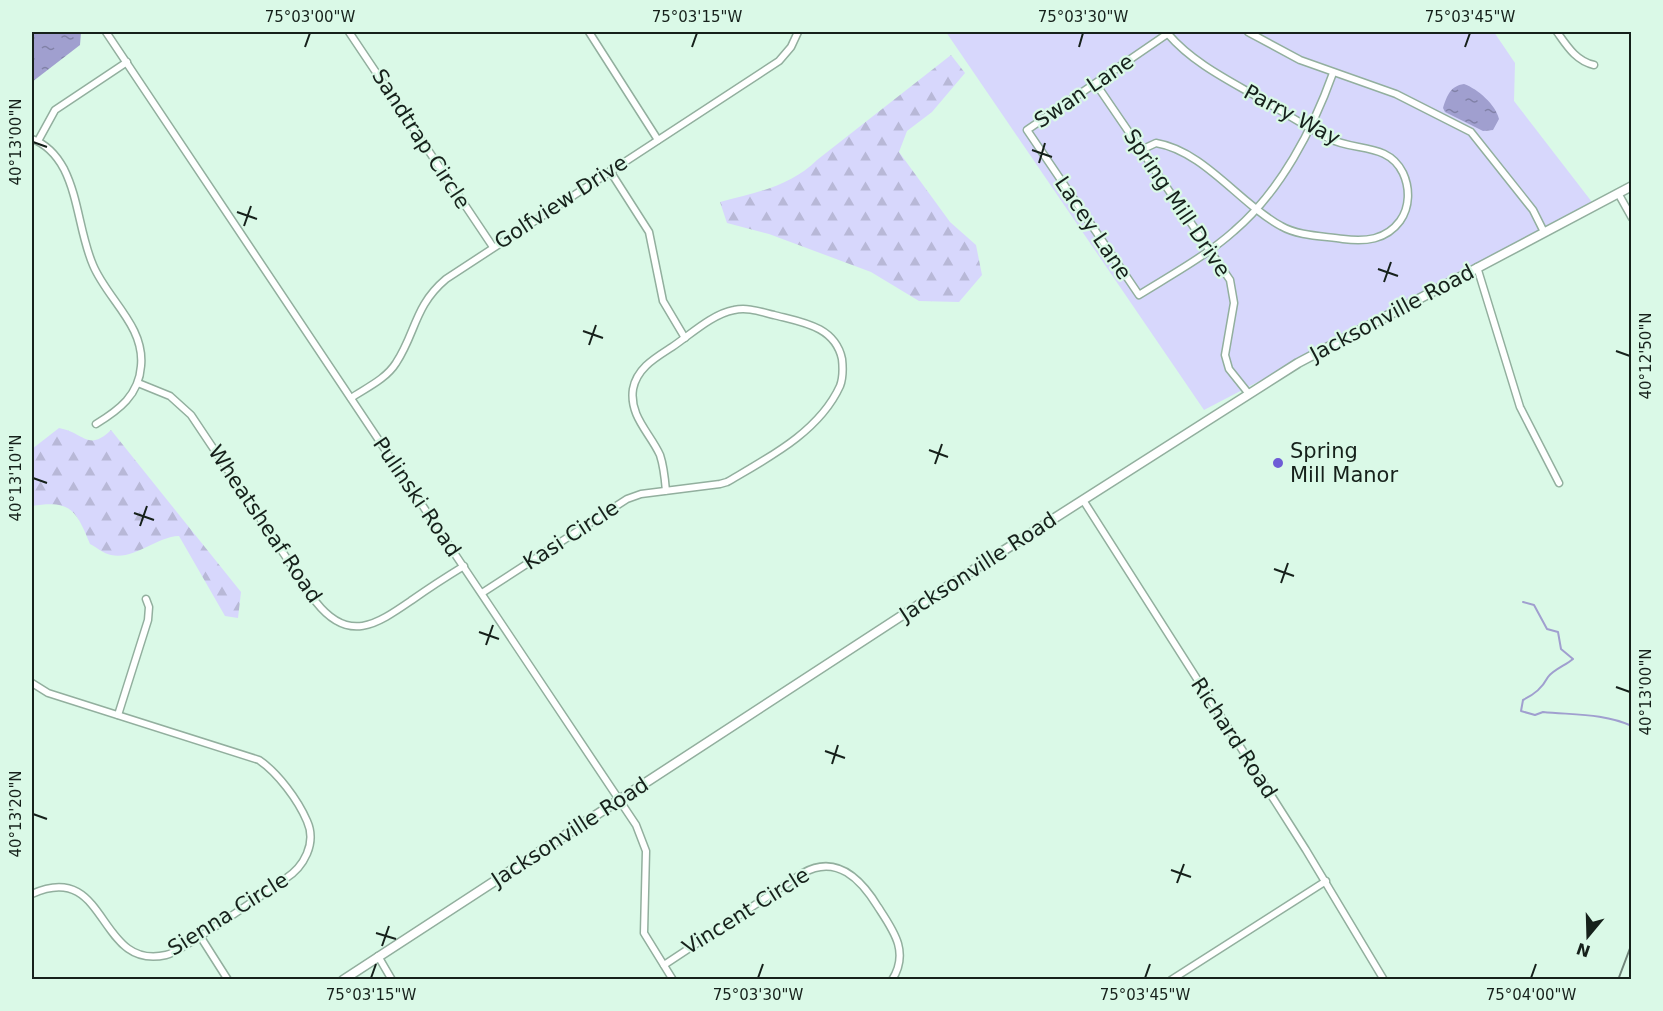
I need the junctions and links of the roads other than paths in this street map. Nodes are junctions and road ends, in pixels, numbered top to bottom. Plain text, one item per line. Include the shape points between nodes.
1 (106, 32) edge
2 (349, 32) edge
3 (589, 32) edge
4 (798, 32) edge
5 (1248, 32) edge
6 (1557, 32) edge
7 (1169, 33) edge
8 (127, 62) junction
9 (1594, 65) dead end
10 (1333, 73) junction
11 (1096, 84) junction
12 (1309, 127) junction
13 (1027, 130) joint
14 (34, 140) edge
15 (658, 140) junction
16 (1141, 150) junction
17 (610, 171) junction
18 (1632, 186) edge
19 (1618, 193) junction
20 (1257, 208) junction
21 (1632, 218) edge
22 (1545, 232) junction
23 (493, 247) junction
24 (1209, 249) junction
25 (1477, 267) junction
26 (685, 338) junction
27 (138, 383) junction
28 (1248, 394) junction
29 (351, 398) junction
30 (96, 424) dead end
31 (1559, 483) dead end
32 (666, 491) junction
33 (1083, 500) junction
34 (464, 566) junction
35 (482, 593) junction
36 (146, 599) dead end
37 (32, 683) edge
38 (118, 715) junction
39 (620, 800) junction
40 (1326, 881) junction
41 (32, 894) edge
42 (201, 936) junction
43 (378, 957) junction
44 (664, 965) junction
45 (1384, 978) edge
46 (228, 980) edge
47 (343, 980) edge
48 (393, 980) edge
49 (673, 980) edge
50 (892, 980) edge
51 (1171, 980) edge

1 - 8 street, Pulinski Road
2 - 23 street, Sandtrap Circle
3 - 15 street
4 - 15 street, Golfview Drive via 778,61
5 - 10 street
6 - 9 street via 1572,52
7 - 11 street, Swan Lane
7 - 12 street, Parry Way via 1194,60
8 - 14 street via 60,105
8 - 29 street, Pulinski Road
10 - 12 street
10 - 22 street via 1396,94 1471,132 1533,210
11 - 13 street, Swan Lane
11 - 16 street, Spring Mill Drive
12 - 20 street
12 - 20 street, Parry Way via 1339,143 1372,149 1392,159 1407,184 1402,218 1382,236 1360,241 1290,230
13 - 24 street, Lacey Lane via 1139,295
14 - 27 street via 51,151 63,168 92,264 138,337 142,356
15 - 17 street, Golfview Drive
16 - 20 street, Parry Way via 1156,143 1172,148 1213,173
16 - 24 street, Spring Mill Drive
17 - 23 street, Golfview Drive
17 - 26 street via 649,232 663,301
18 - 19 main road, Jacksonville Road
19 - 21 street
19 - 22 main road, Jacksonville Road
20 - 24 street
22 - 25 main road, Jacksonville Road
23 - 29 street, Golfview Drive via 432,292 394,366
24 - 28 street, Spring Mill Drive via 1227,275 1233,292 1225,355 1229,369
25 - 28 main road, Jacksonville Road
25 - 31 street via 1520,407
26 - 32 street, Kasi Circle via 642,369 633,388 635,411 659,453
26 - 32 street, Kasi Circle via 728,311 756,310 823,330 838,348 843,372 832,399 807,430 727,482
27 - 30 street via 122,406
27 - 34 street, Wheatsheaf Road via 170,396 191,415 316,602 338,622 362,627 379,622
28 - 33 main road, Jacksonville Road
29 - 34 street, Pulinski Road
32 - 35 street, Kasi Circle via 627,499
33 - 39 main road, Jacksonville Road
33 - 40 street, Richard Road
34 - 35 street, Pulinski Road
35 - 39 street, Pulinski Road
36 - 38 street via 148,620
37 - 38 street, Sienna Circle via 43,691
38 - 42 street, Sienna Circle via 260,760 307,819 310,844 297,871
39 - 43 main road, Jacksonville Road
39 - 44 street, Pulinski Road via 645,843 643,927
40 - 45 street, Richard Road
40 - 51 street
41 - 42 street, Sienna Circle via 49,887 79,893 91,901 118,941 137,953 165,955
42 - 46 street
43 - 47 main road, Jacksonville Road
43 - 48 street
44 - 49 street, Pulinski Road
44 - 50 street, Vincent Circle via 803,873 826,866 857,877 896,934 900,953

